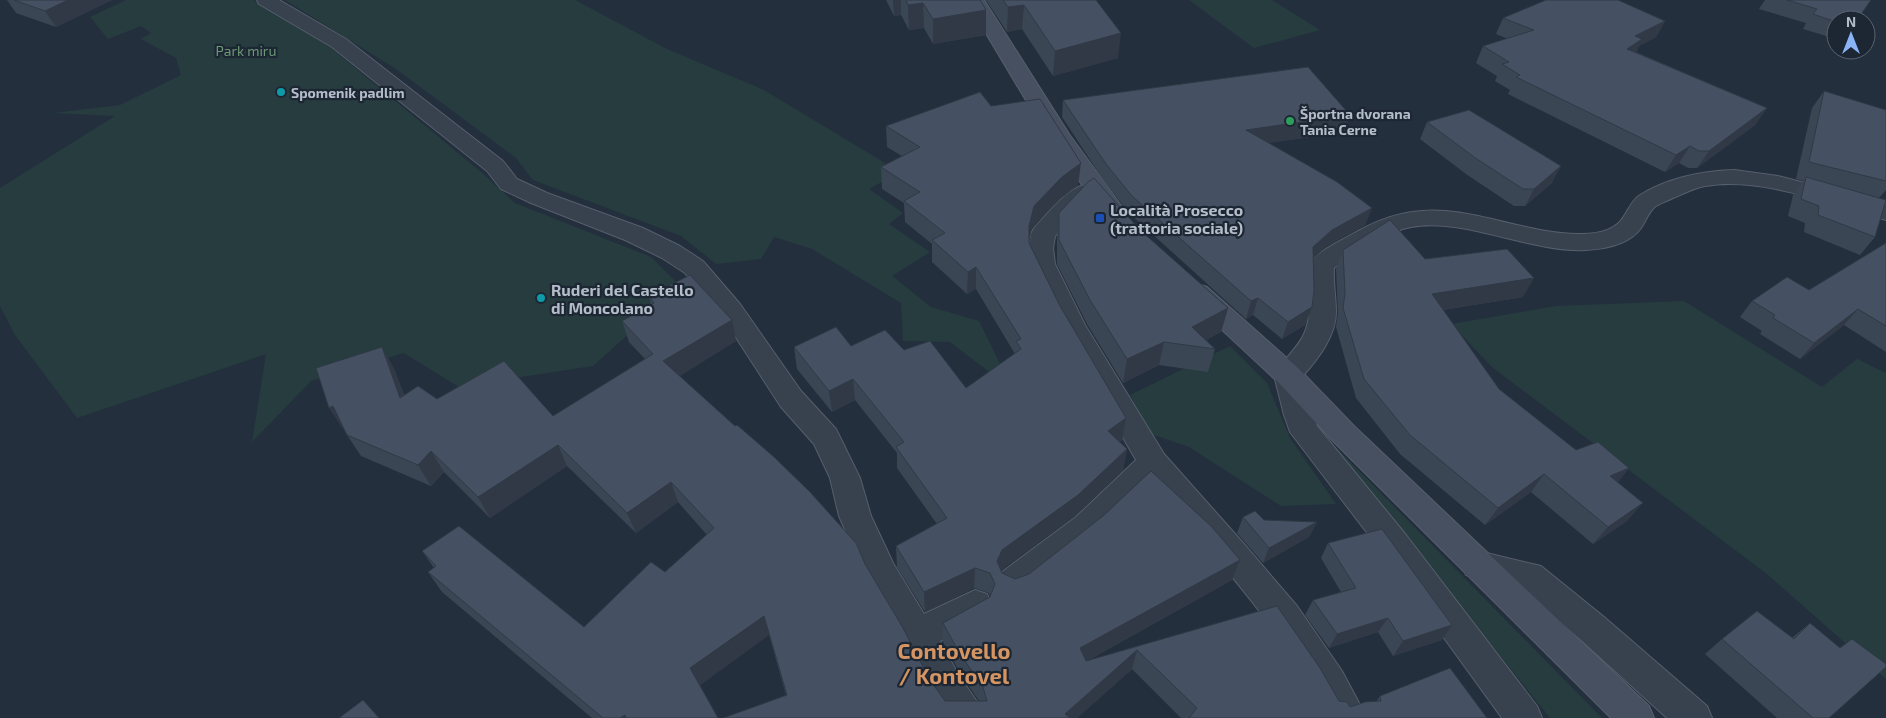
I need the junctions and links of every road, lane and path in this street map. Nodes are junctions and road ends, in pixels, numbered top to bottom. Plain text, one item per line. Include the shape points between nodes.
1 (266, 0) edge
2 (975, 0) edge
3 (1094, 187) junction
4 (1886, 212) edge
5 (1126, 226) edge
6 (1181, 278) edge
7 (1288, 375) junction
8 (1153, 463) junction
9 (1478, 565) junction
10 (1014, 582) edge
11 (975, 605) edge
12 (918, 635) junction
13 (967, 718) edge
14 (1349, 718) edge
15 (1524, 718) edge
16 (1636, 718) edge
17 (1694, 718) edge

1 - 12 street via 339,42 495,166 509,184 634,234 671,252 694,268 731,310 791,399 826,437 844,478 855,516 881,574
2 - 3 main road
3 - 5 main road
3 - 8 street via 1076,199 1043,234 1042,264 1072,327
4 - 7 street via 1783,184 1711,178 1688,183 1648,200 1632,225 1598,241 1575,243 1460,222 1412,220 1368,237 1322,265 1322,321 1305,356
6 - 7 main road
7 - 9 main road
7 - 15 street via 1305,432 1395,545
8 - 10 street via 1087,526
8 - 14 street via 1288,620 1314,656
9 - 16 main road
9 - 17 street via 1529,576
11 - 12 street
12 - 13 street via 945,686

